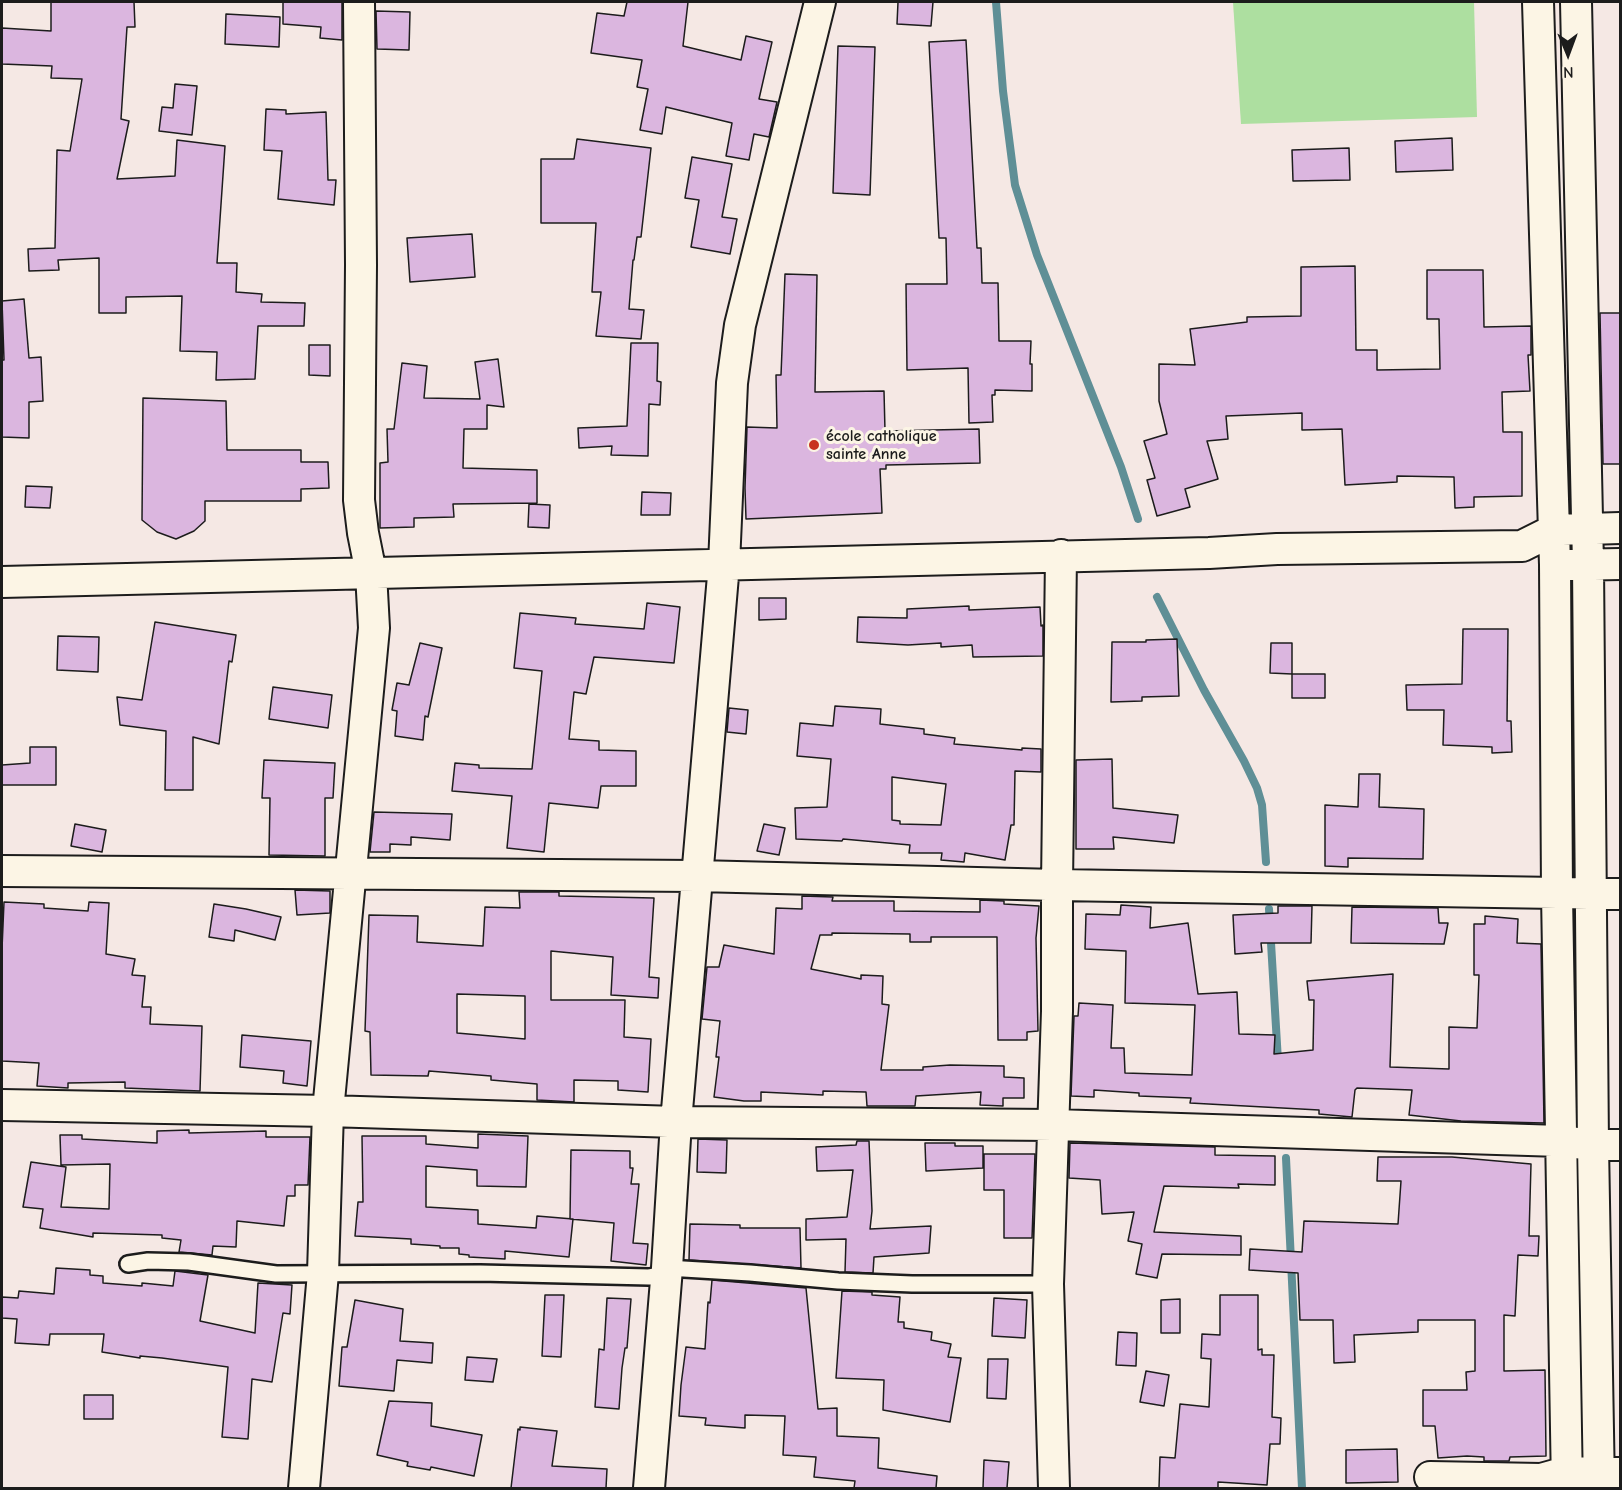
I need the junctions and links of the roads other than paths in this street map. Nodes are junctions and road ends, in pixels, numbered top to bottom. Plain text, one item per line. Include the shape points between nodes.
1 (359, 2) edge
2 (820, 2) edge
3 (1538, 2) edge
4 (1576, 2) edge
5 (1620, 528) edge
6 (1588, 529) junction
7 (1554, 530) junction
8 (1522, 546) junction
9 (1061, 555) junction
10 (724, 564) junction
11 (1620, 564) edge
12 (1555, 565) junction
13 (1588, 565) junction
14 (371, 573) junction
15 (2, 582) edge
16 (2, 871) edge
17 (349, 873) junction
18 (697, 876) junction
19 (1057, 885) junction
20 (1591, 893) junction
21 (1557, 894) junction
22 (1620, 894) edge
23 (2, 1105) edge
24 (328, 1111) junction
25 (676, 1122) junction
26 (1054, 1125) junction
27 (1560, 1141) junction
28 (1607, 1145) edge
29 (128, 1264) dead end
30 (667, 1268) junction
31 (323, 1273) junction
32 (1048, 1284) junction
33 (1430, 1478) dead end
34 (1606, 1478) edge
35 (1567, 1480) edge
36 (304, 1488) edge
37 (649, 1488) edge
38 (1054, 1488) edge

1 - 14 street via 359,500
2 - 10 street via 740,325 732,383
3 - 7 street
4 - 6 street
5 - 6 street
6 - 7 street
6 - 13 street
7 - 8 street
7 - 12 street
8 - 9 street
8 - 12 street
9 - 10 street
9 - 19 street
10 - 14 street
10 - 18 street
11 - 13 street
12 - 13 street
12 - 21 street
13 - 20 street
14 - 15 street
14 - 17 street via 374,628
16 - 17 street
17 - 18 street
17 - 24 street
18 - 19 street
18 - 25 street
19 - 21 street
19 - 26 street
20 - 21 street
20 - 22 street
20 - 28 street
21 - 27 street
23 - 24 street
24 - 25 street
24 - 31 street
25 - 26 street
25 - 30 street
26 - 27 street
26 - 32 street
27 - 28 street
27 - 35 street
28 - 34 street
29 - 31 lane via 167,1261 276,1274
30 - 31 lane via 649,1277
30 - 32 lane via 838,1281
30 - 37 street
31 - 36 street
32 - 38 street
33 - 35 street
34 - 35 street

